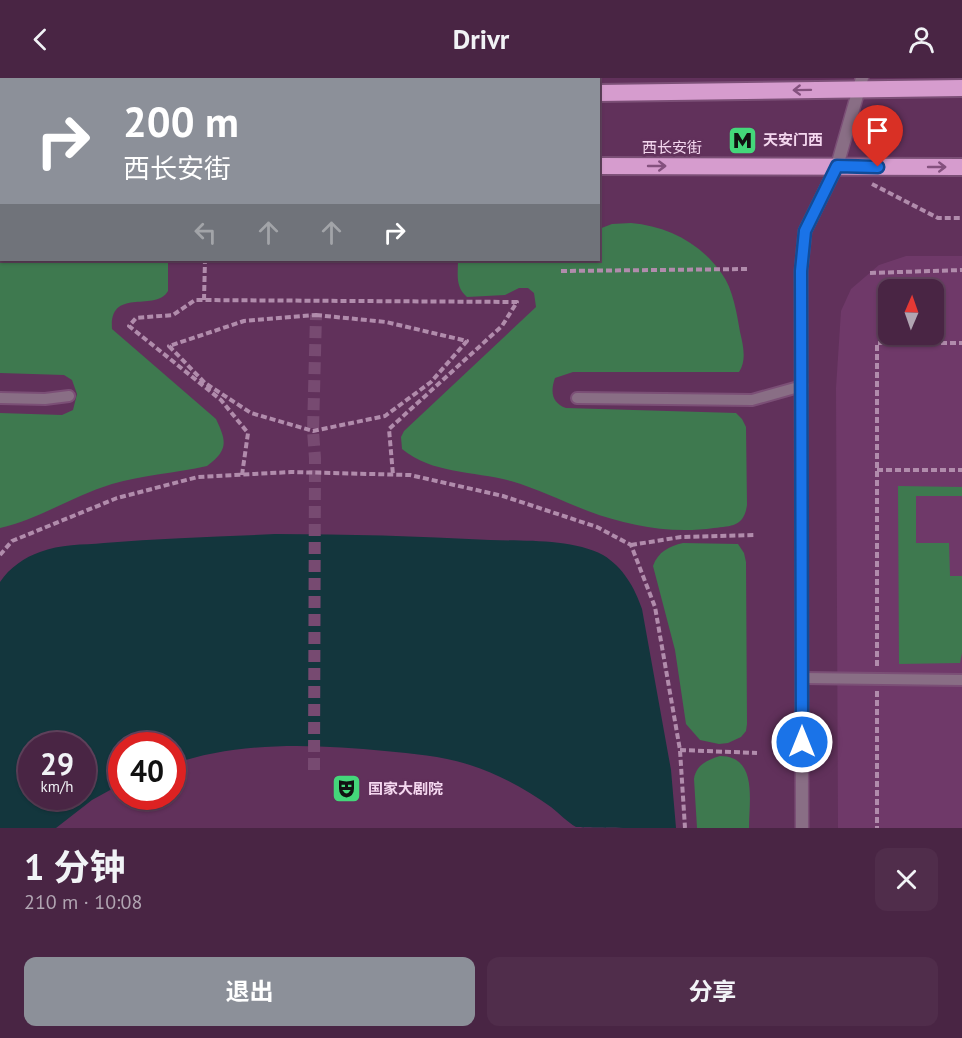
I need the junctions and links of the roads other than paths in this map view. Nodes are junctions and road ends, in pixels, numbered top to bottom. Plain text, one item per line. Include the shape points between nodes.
1 (861, 83) edge
2 (962, 88) edge
3 (600, 93) edge
4 (600, 166) edge
5 (837, 166) junction
6 (962, 167) edge
7 (802, 386) junction
8 (69, 396) dead end
9 (0, 398) edge
10 (577, 399) dead end
11 (802, 678) junction
12 (962, 680) edge
13 (802, 828) edge

1 - 2 highway
1 -> 3 highway
1 - 5 street
4 -> 5 highway, 西长安街
5 -> 6 highway, 西长安街
5 - 7 street via 805,231 801,271
7 - 10 lane via 752,400
7 - 11 street
8 - 9 lane
11 - 12 lane
11 - 13 street

